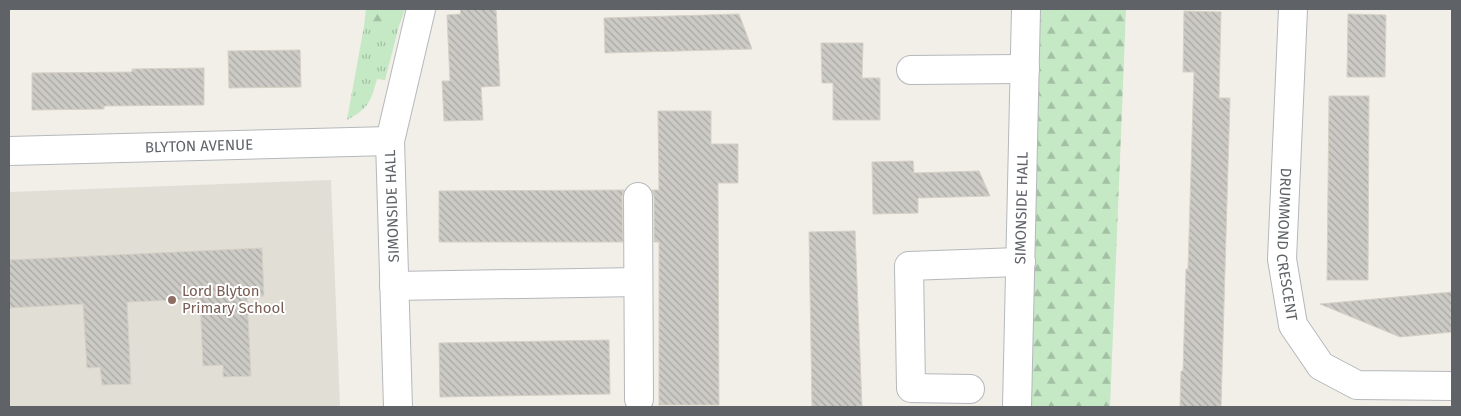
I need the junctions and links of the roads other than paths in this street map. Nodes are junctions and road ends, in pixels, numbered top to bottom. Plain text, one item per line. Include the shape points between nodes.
1 (422, 9) edge
2 (1026, 9) edge
3 (1293, 9) edge
4 (1025, 69) junction
5 (911, 70) dead end
6 (390, 141) junction
7 (9, 151) edge
8 (638, 197) dead end
9 (1021, 262) junction
10 (638, 282) junction
11 (394, 286) junction
12 (1452, 386) edge
13 (970, 389) dead end
14 (639, 399) dead end
15 (398, 407) edge
16 (1017, 407) edge

1 - 6 street, SIMONSIDE HALL
2 - 4 street, SIMONSIDE HALL
3 - 12 street, DRUMMOND CRESCENT via 1282,259 1293,325 1321,366 1357,385
4 - 5 street
4 - 9 street, SIMONSIDE HALL
6 - 7 street, BLYTON AVENUE
6 - 11 street, SIMONSIDE HALL
8 - 10 street
9 - 13 street via 909,266 911,388
9 - 16 street, SIMONSIDE HALL
10 - 11 street
10 - 14 street
11 - 15 street, SIMONSIDE HALL

